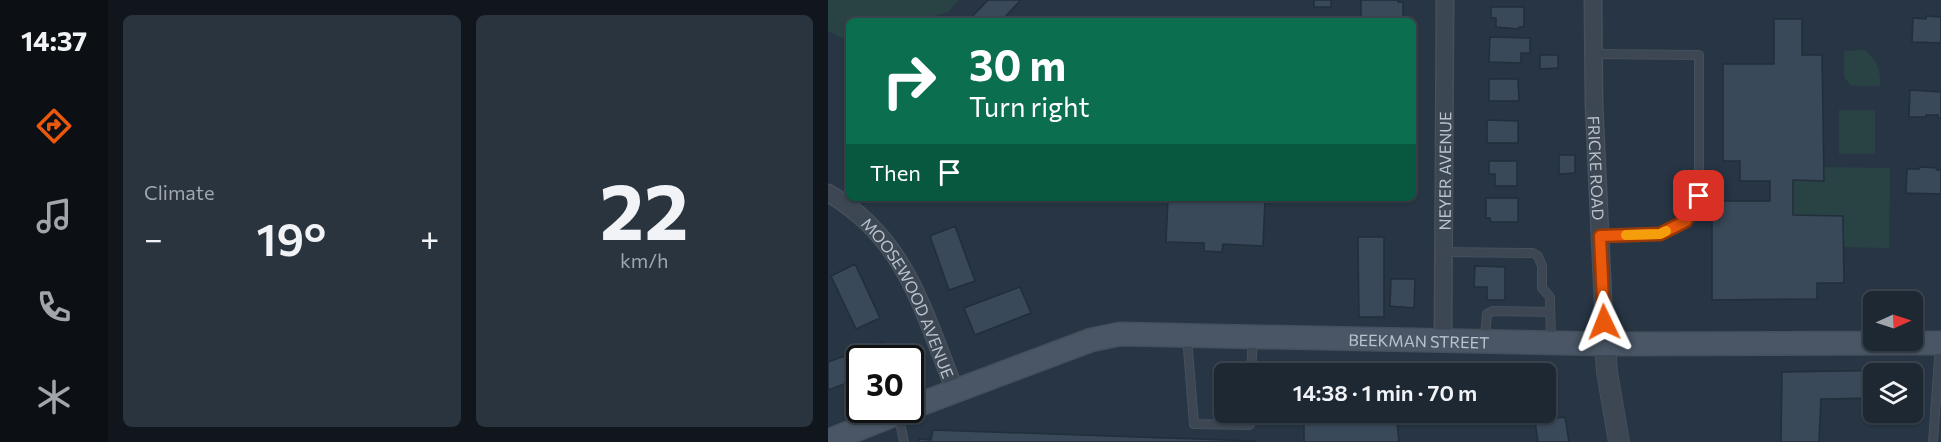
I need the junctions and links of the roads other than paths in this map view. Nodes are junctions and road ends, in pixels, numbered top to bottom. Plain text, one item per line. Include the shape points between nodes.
1 (1445, 0) edge
2 (1593, 0) edge
3 (1593, 54) junction
4 (828, 192) edge
5 (1600, 236) junction
6 (1443, 252) junction
7 (1550, 312) junction
8 (1187, 336) junction
9 (1253, 338) junction
10 (1443, 342) junction
11 (1485, 343) junction
12 (1941, 343) edge
13 (1551, 344) junction
14 (1605, 344) junction
15 (1252, 363) edge
16 (955, 390) junction
17 (924, 402) edge
18 (873, 423) edge
19 (905, 423) edge
20 (1250, 423) edge
21 (828, 441) edge
22 (904, 442) edge
23 (1619, 442) edge
24 (1933, 442) edge

1 - 6 street, NEYER AVENUE
2 - 3 street, FRICKE ROAD
3 - 5 street, FRICKE ROAD
3 - 5 lane via 1699,55 1699,196 1686,221 1660,234
4 - 16 street, MOOSEWOOD AVENUE via 865,218 898,257
5 - 14 street, FRICKE ROAD
6 - 7 lane via 1539,256 1542,288 1550,297
6 - 10 street, NEYER AVENUE
7 - 11 lane via 1487,314
7 - 13 lane
8 - 9 main road, BEEKMAN STREET
8 - 16 main road, BEEKMAN STREET via 1120,334 1091,340
8 - 20 lane via 1194,424
9 - 10 main road, BEEKMAN STREET
9 - 15 lane
10 - 11 main road, BEEKMAN STREET
11 - 13 main road, BEEKMAN STREET
12 - 14 main road, BEEKMAN STREET
12 - 24 lane
13 - 14 main road, BEEKMAN STREET
14 - 23 street, FRICKE ROAD
16 - 17 main road, BEEKMAN STREET
18 - 21 main road, BEEKMAN STREET
19 - 22 lane

